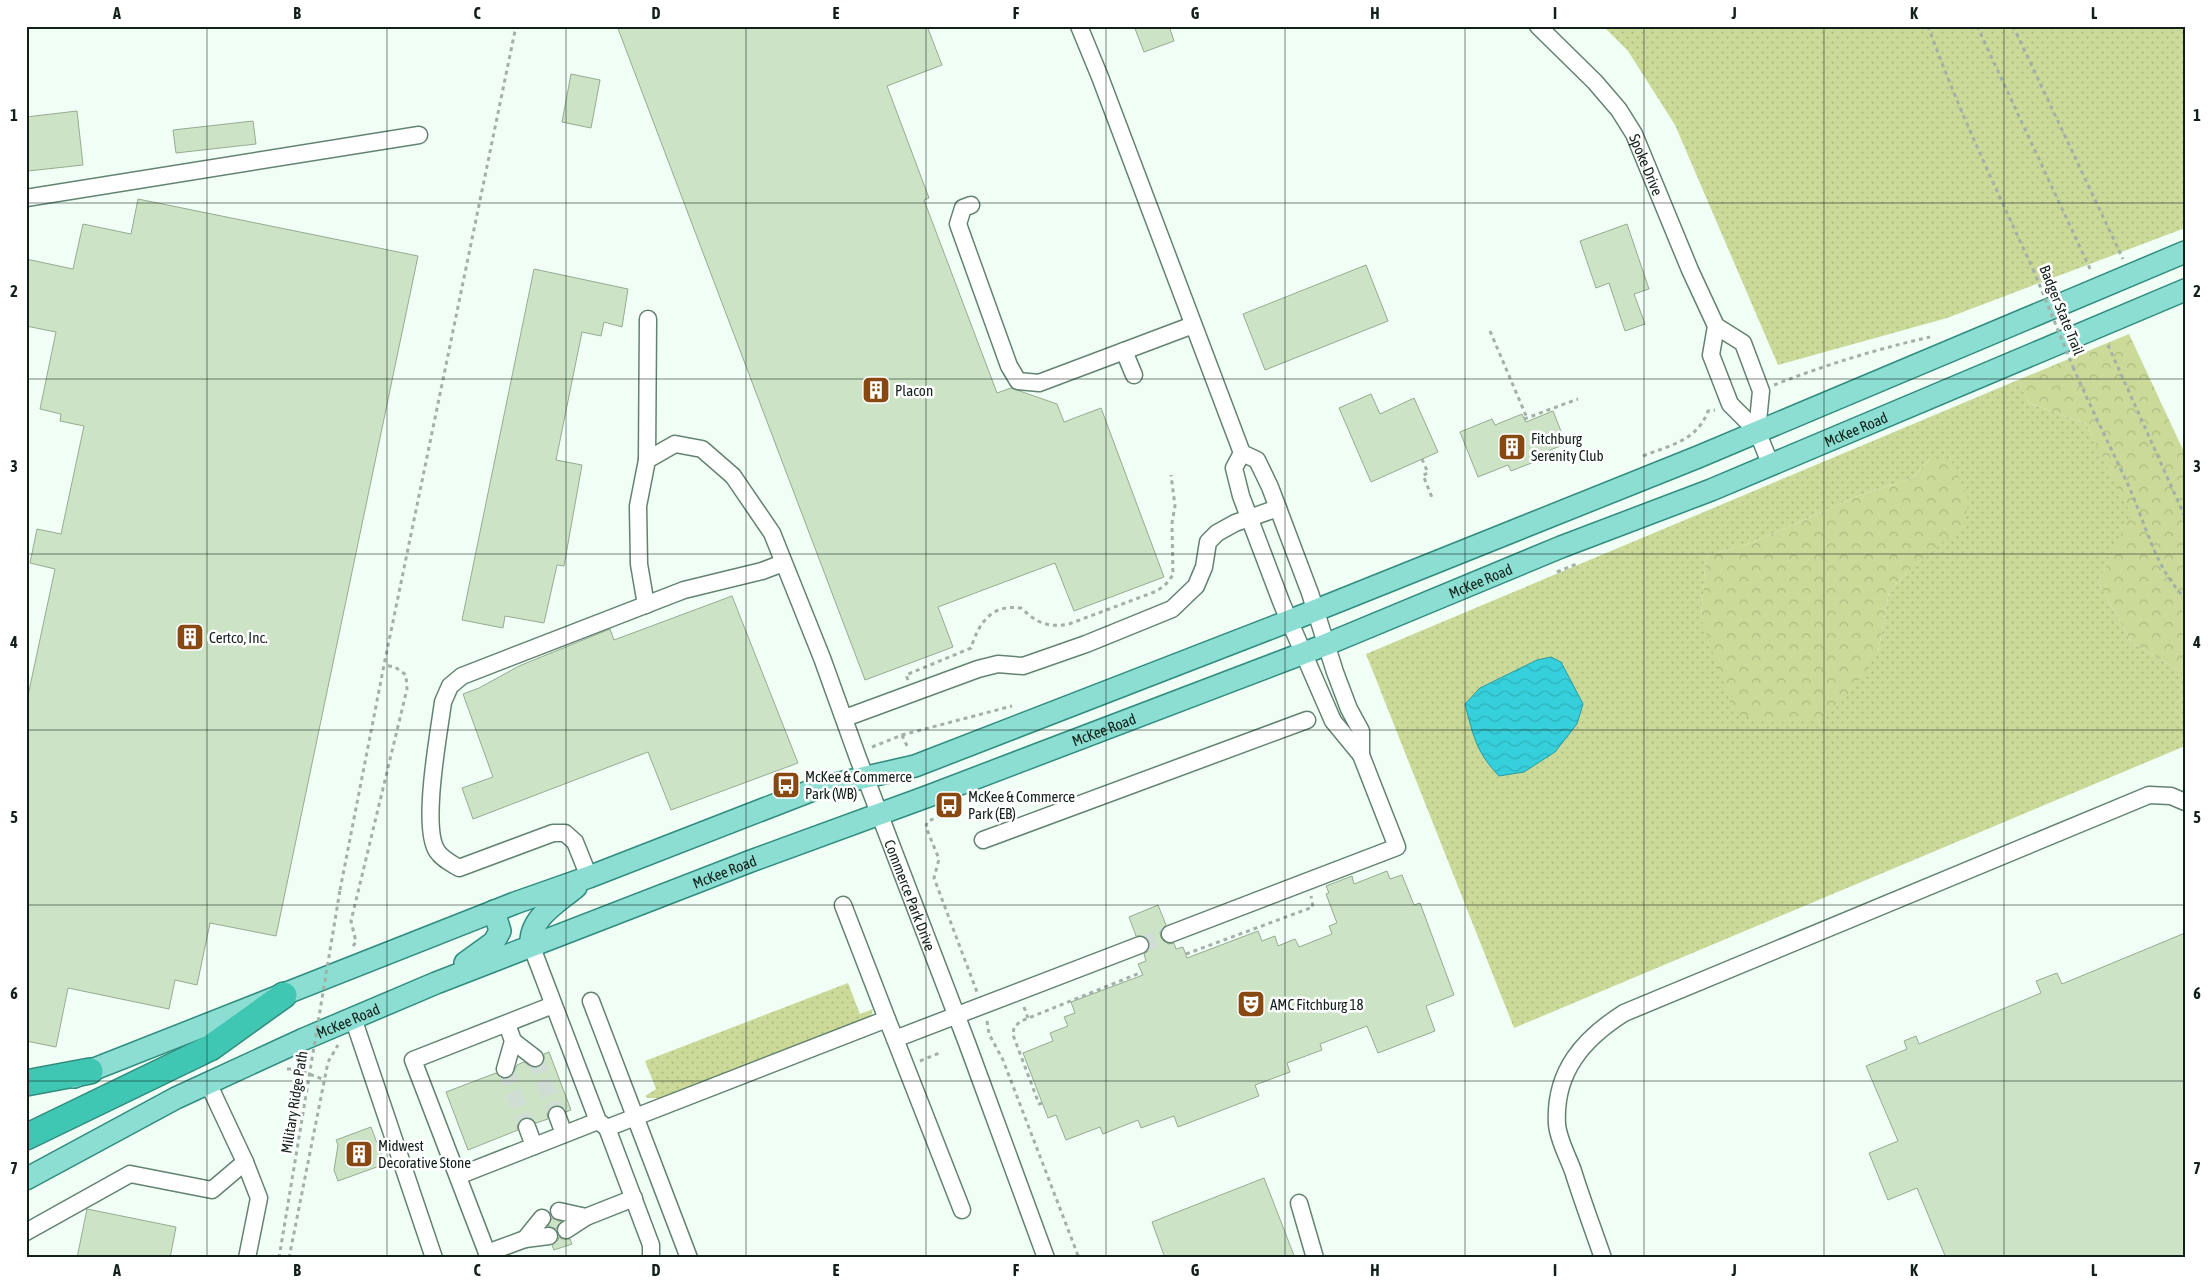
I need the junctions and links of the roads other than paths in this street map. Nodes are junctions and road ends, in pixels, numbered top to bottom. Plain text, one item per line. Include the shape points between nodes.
1 (1079, 26) edge
2 (1538, 26) edge
3 (419, 135) dead end
4 (26, 198) edge
5 (971, 205) dead end
6 (2185, 252) edge
7 (2185, 290) edge
8 (648, 319) dead end
9 (1193, 325) junction
10 (1716, 326) junction
11 (1124, 351) junction
12 (1134, 376) dead end
13 (1757, 431) junction
14 (1242, 453) junction
15 (647, 460) junction
16 (1770, 463) junction
17 (1278, 508) junction
18 (1250, 518) junction
19 (783, 564) junction
20 (646, 605) junction
21 (1315, 610) junction
22 (1289, 621) junction
23 (1325, 645) junction
24 (1304, 652) junction
25 (845, 718) junction
26 (1307, 720) dead end
27 (1361, 755) junction
28 (865, 778) junction
29 (2185, 802) edge
30 (879, 814) junction
31 (983, 840) dead end
32 (589, 877) junction
33 (843, 905) dead end
34 (494, 911) junction
35 (1170, 934) tunnel mouth
36 (531, 945) junction
37 (1140, 945) tunnel mouth
38 (436, 983) junction
39 (284, 995) junction
40 (591, 1001) dead end
41 (553, 1005) junction
42 (956, 1015) junction
43 (353, 1018) junction
44 (887, 1019) junction
45 (507, 1024) junction
46 (895, 1039) junction
47 (513, 1041) junction
48 (535, 1058) tunnel mouth
49 (505, 1069) tunnel mouth
50 (90, 1071) junction
51 (26, 1083) edge
52 (208, 1083) junction
53 (26, 1094) edge
54 (557, 1116) tunnel mouth
55 (635, 1117) junction
56 (602, 1125) junction
57 (527, 1127) tunnel mouth
58 (564, 1134) junction
59 (26, 1137) edge
60 (534, 1146) junction
61 (245, 1162) junction
62 (458, 1176) junction
63 (26, 1179) edge
64 (634, 1198) junction
65 (1299, 1203) dead end
66 (962, 1210) dead end
67 (559, 1211) dead end
68 (586, 1217) junction
69 (542, 1218) dead end
70 (566, 1230) dead end
71 (26, 1232) edge
72 (549, 1236) dead end
73 (525, 1239) junction
74 (488, 1256) edge
75 (248, 1258) edge
76 (434, 1258) edge
77 (651, 1258) edge
78 (689, 1258) edge
79 (1046, 1258) edge
80 (1315, 1258) edge
81 (1604, 1258) edge

1 - 9 street
2 - 10 street, Spoke Drive via 1620,110 1634,134
3 - 4 street
5 - 11 street via 963,208 958,224 1009,366 1018,380 1039,382
6 - 13 main road via 2124,261
7 - 16 main road, McKee Road
8 - 15 street
9 - 11 street
9 - 14 street
10 - 13 street via 1711,355 1717,371 1730,404
10 - 13 street via 1742,342 1746,350 1761,391
11 - 12 street
13 - 16 street
13 - 21 main road
14 - 17 street via 1257,460
14 - 18 street via 1234,468
15 - 19 street, Commerce Park Drive via 675,444 702,450 733,476 772,533
15 - 20 street via 638,506 638,564
16 - 23 main road, McKee Road via 1711,490
17 - 18 street
17 - 21 street
18 - 22 street
18 - 25 street via 1216,533 1208,542 1204,568 1196,586 1172,609 1023,666 998,664
19 - 20 street via 684,590
19 - 25 street, Commerce Park Drive
20 - 32 street via 462,676 450,686 442,702 429,816 437,850 459,868 553,833 566,833 575,842
21 - 22 main road
21 - 23 street
22 - 24 street
22 - 28 main road via 915,766
23 - 24 main road, McKee Road
23 - 27 street via 1349,709 1361,731
24 - 27 street via 1333,721
24 - 30 main road, McKee Road
25 - 28 street, Commerce Park Drive
26 - 31 street
27 - 35 street via 1397,847
28 - 30 street, Commerce Park Drive
28 - 32 main road via 818,788
29 - 81 street via 2172,796 2149,795 1624,1013 1604,1026 1569,1064 1561,1087 1557,1126
30 - 36 main road, McKee Road
30 - 42 street, Commerce Park Drive
32 - 34 main road
32 - 36 main road via 540,917 531,932
33 - 44 street
34 - 38 main road via 500,931 494,942
34 - 39 main road
36 - 38 main road, McKee Road
36 - 41 street
37 - 42 street
38 - 43 main road, McKee Road
39 - 50 main road
39 - 59 highway via 210,1048
40 - 55 street
41 - 45 street
41 - 56 street
42 - 46 street
42 - 79 street, Commerce Park Drive
43 - 52 main road, McKee Road
43 - 76 street
44 - 46 street
44 - 55 street
45 - 47 street
45 - 62 street via 413,1060
46 - 66 street
47 - 48 street
47 - 49 street
50 - 51 highway
50 - 53 main road
52 - 61 street
52 - 63 main road, McKee Road
54 - 58 street
55 - 56 street
55 - 78 street
56 - 58 street
56 - 64 street
57 - 60 street
58 - 60 street
60 - 62 street
61 - 71 street via 212,1190 130,1174
61 - 75 street via 259,1198
62 - 74 street
64 - 68 street
64 - 77 street via 651,1245
65 - 80 street
67 - 68 street
68 - 70 street
69 - 73 street
72 - 73 street
73 - 74 street

